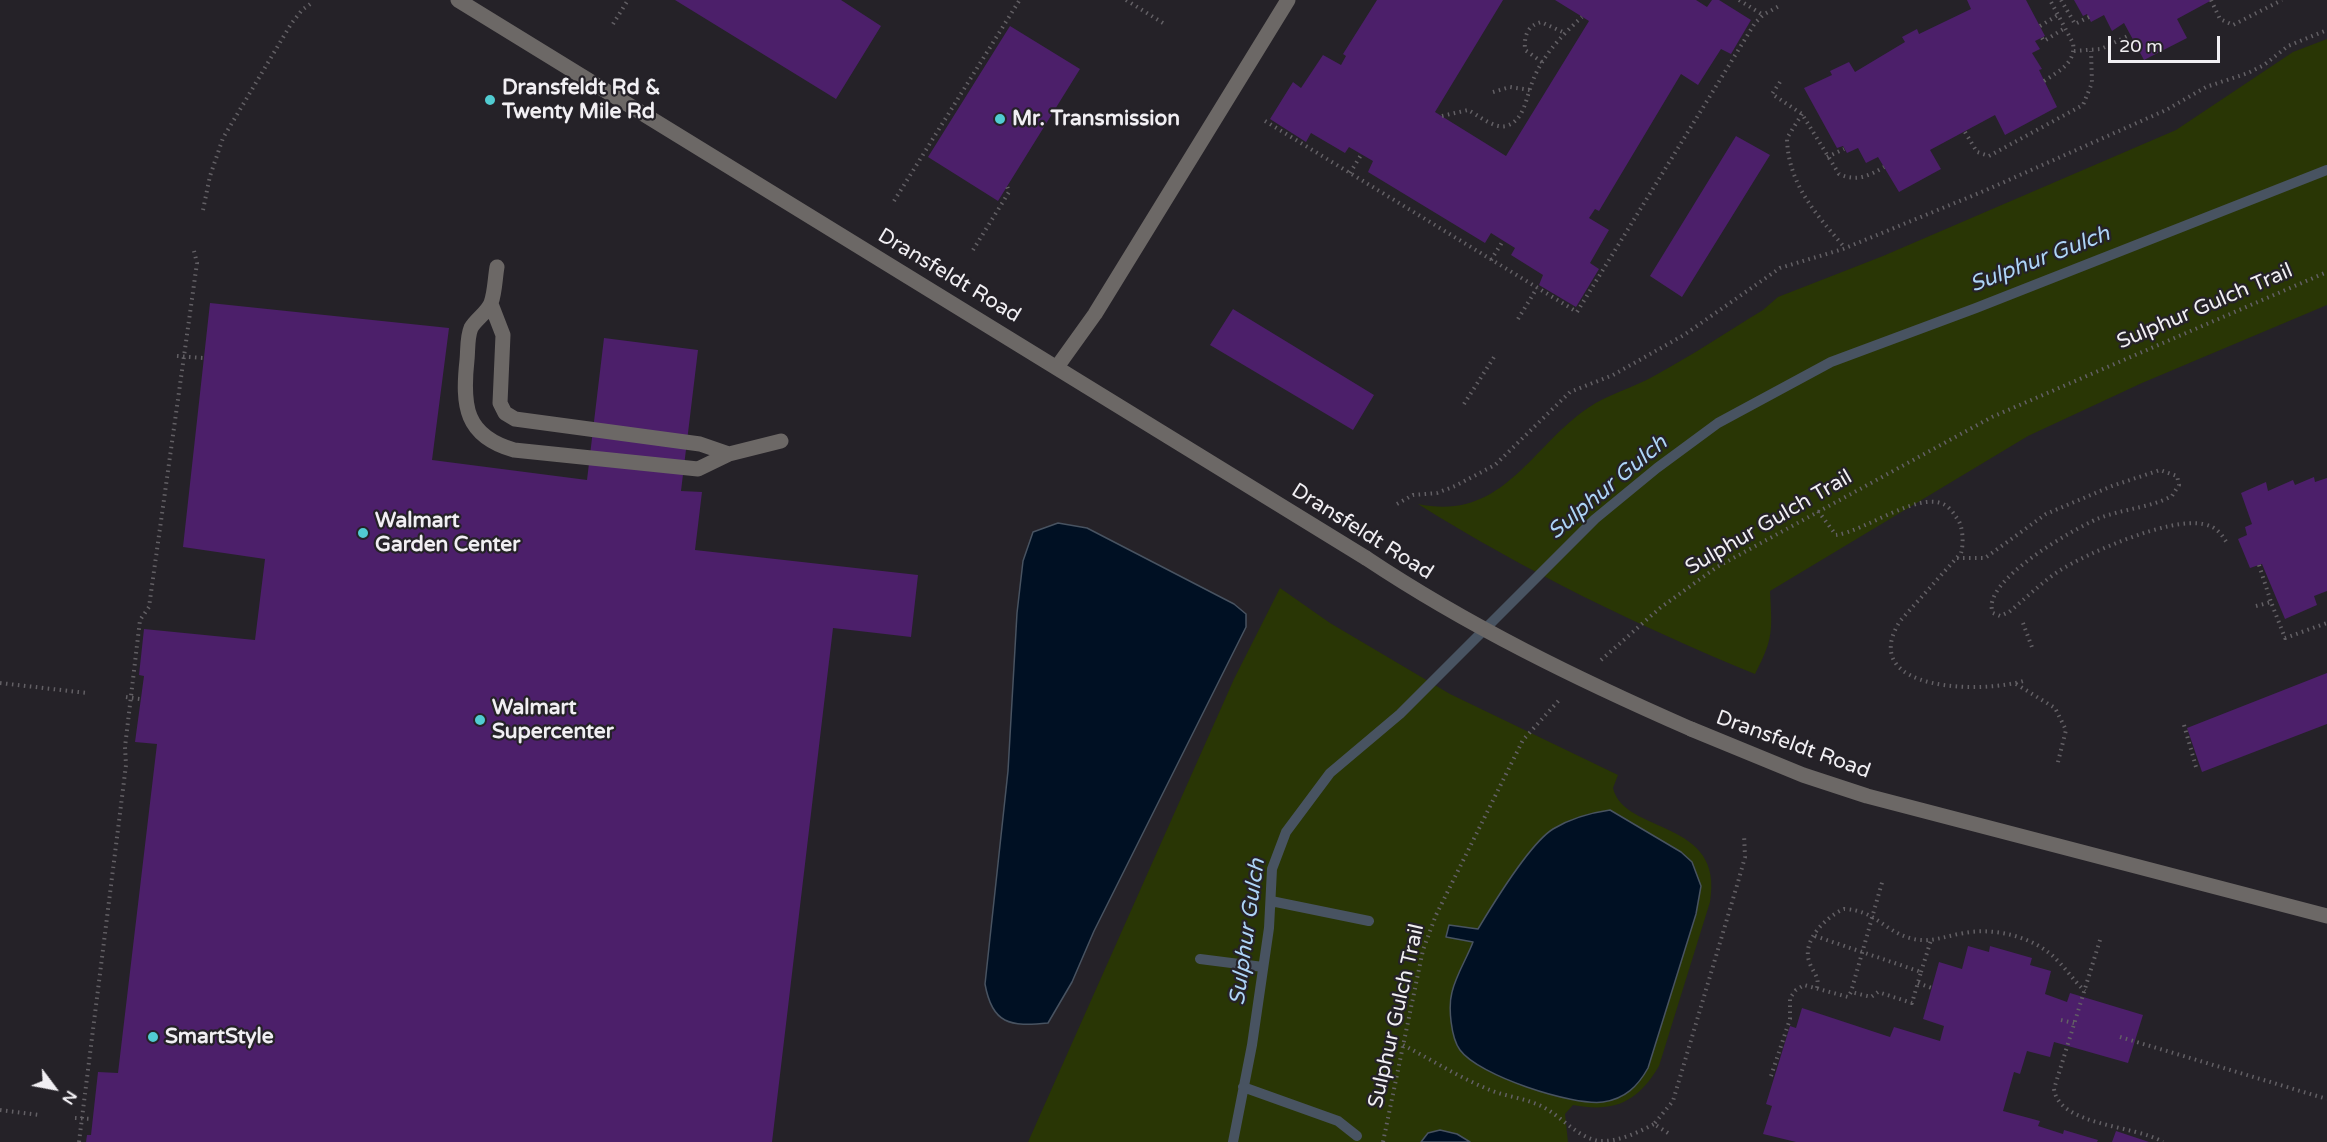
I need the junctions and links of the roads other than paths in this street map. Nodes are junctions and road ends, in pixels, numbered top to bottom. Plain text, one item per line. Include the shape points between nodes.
1 (458, 0) edge
2 (1288, 0) edge
3 (497, 267) dead end
4 (491, 304) junction
5 (1057, 367) junction
6 (781, 441) dead end
7 (729, 454) junction
8 (2327, 916) edge

1 - 5 street, Dransfeldt Road
2 - 5 street via 1095,314
3 - 4 street
4 - 7 street via 503,335 500,403 505,413 515,419 699,444
4 - 7 street via 471,329 465,382 473,427 481,435 514,450 698,468
5 - 8 street, Dransfeldt Road, bridge via 1410,587 1513,645 1691,729 1803,775 1868,796
6 - 7 street

